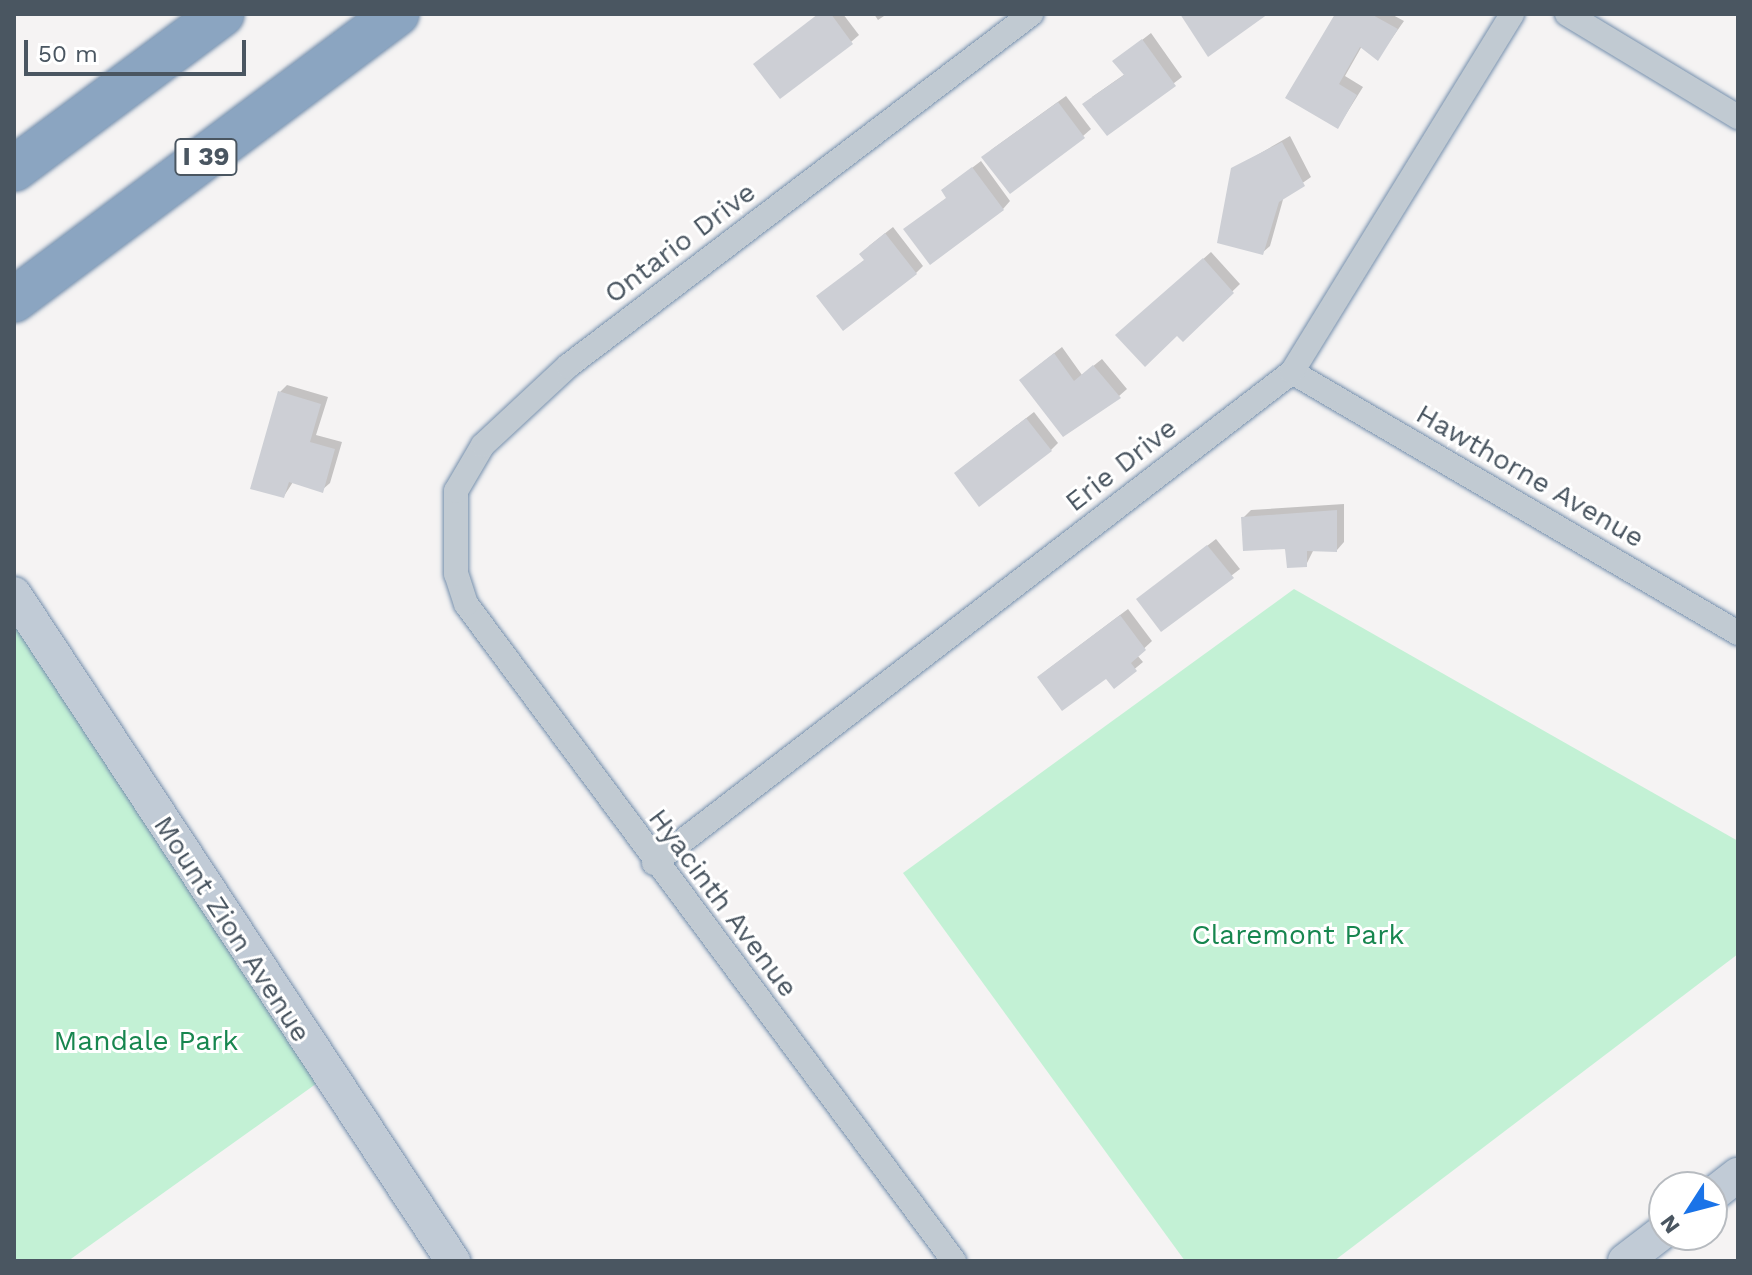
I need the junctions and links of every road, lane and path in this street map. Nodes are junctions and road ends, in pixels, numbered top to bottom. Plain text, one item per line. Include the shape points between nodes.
1 (222, 14) edge
2 (397, 14) edge
3 (1031, 14) edge
4 (1512, 14) edge
5 (1567, 14) edge
6 (1738, 117) edge
7 (14, 169) edge
8 (14, 300) edge
9 (1292, 372) junction
10 (456, 574) joint
11 (14, 594) edge
12 (1738, 633) edge
13 (654, 863) junction
14 (1648, 1243) edge
15 (453, 1261) edge
16 (954, 1261) edge
17 (1625, 1261) edge

1 - 7 highway
2 - 8 highway, I 39
3 - 10 street, Ontario Drive via 568,366 483,445 456,491
4 - 9 street, Erie Drive
5 - 6 street
9 - 12 street, Hawthorne Avenue
9 - 13 street, Erie Drive
10 - 13 street, Hyacinth Avenue via 466,604
11 - 15 main road, Mount Zion Avenue
13 - 16 street, Hyacinth Avenue
14 - 17 main road

